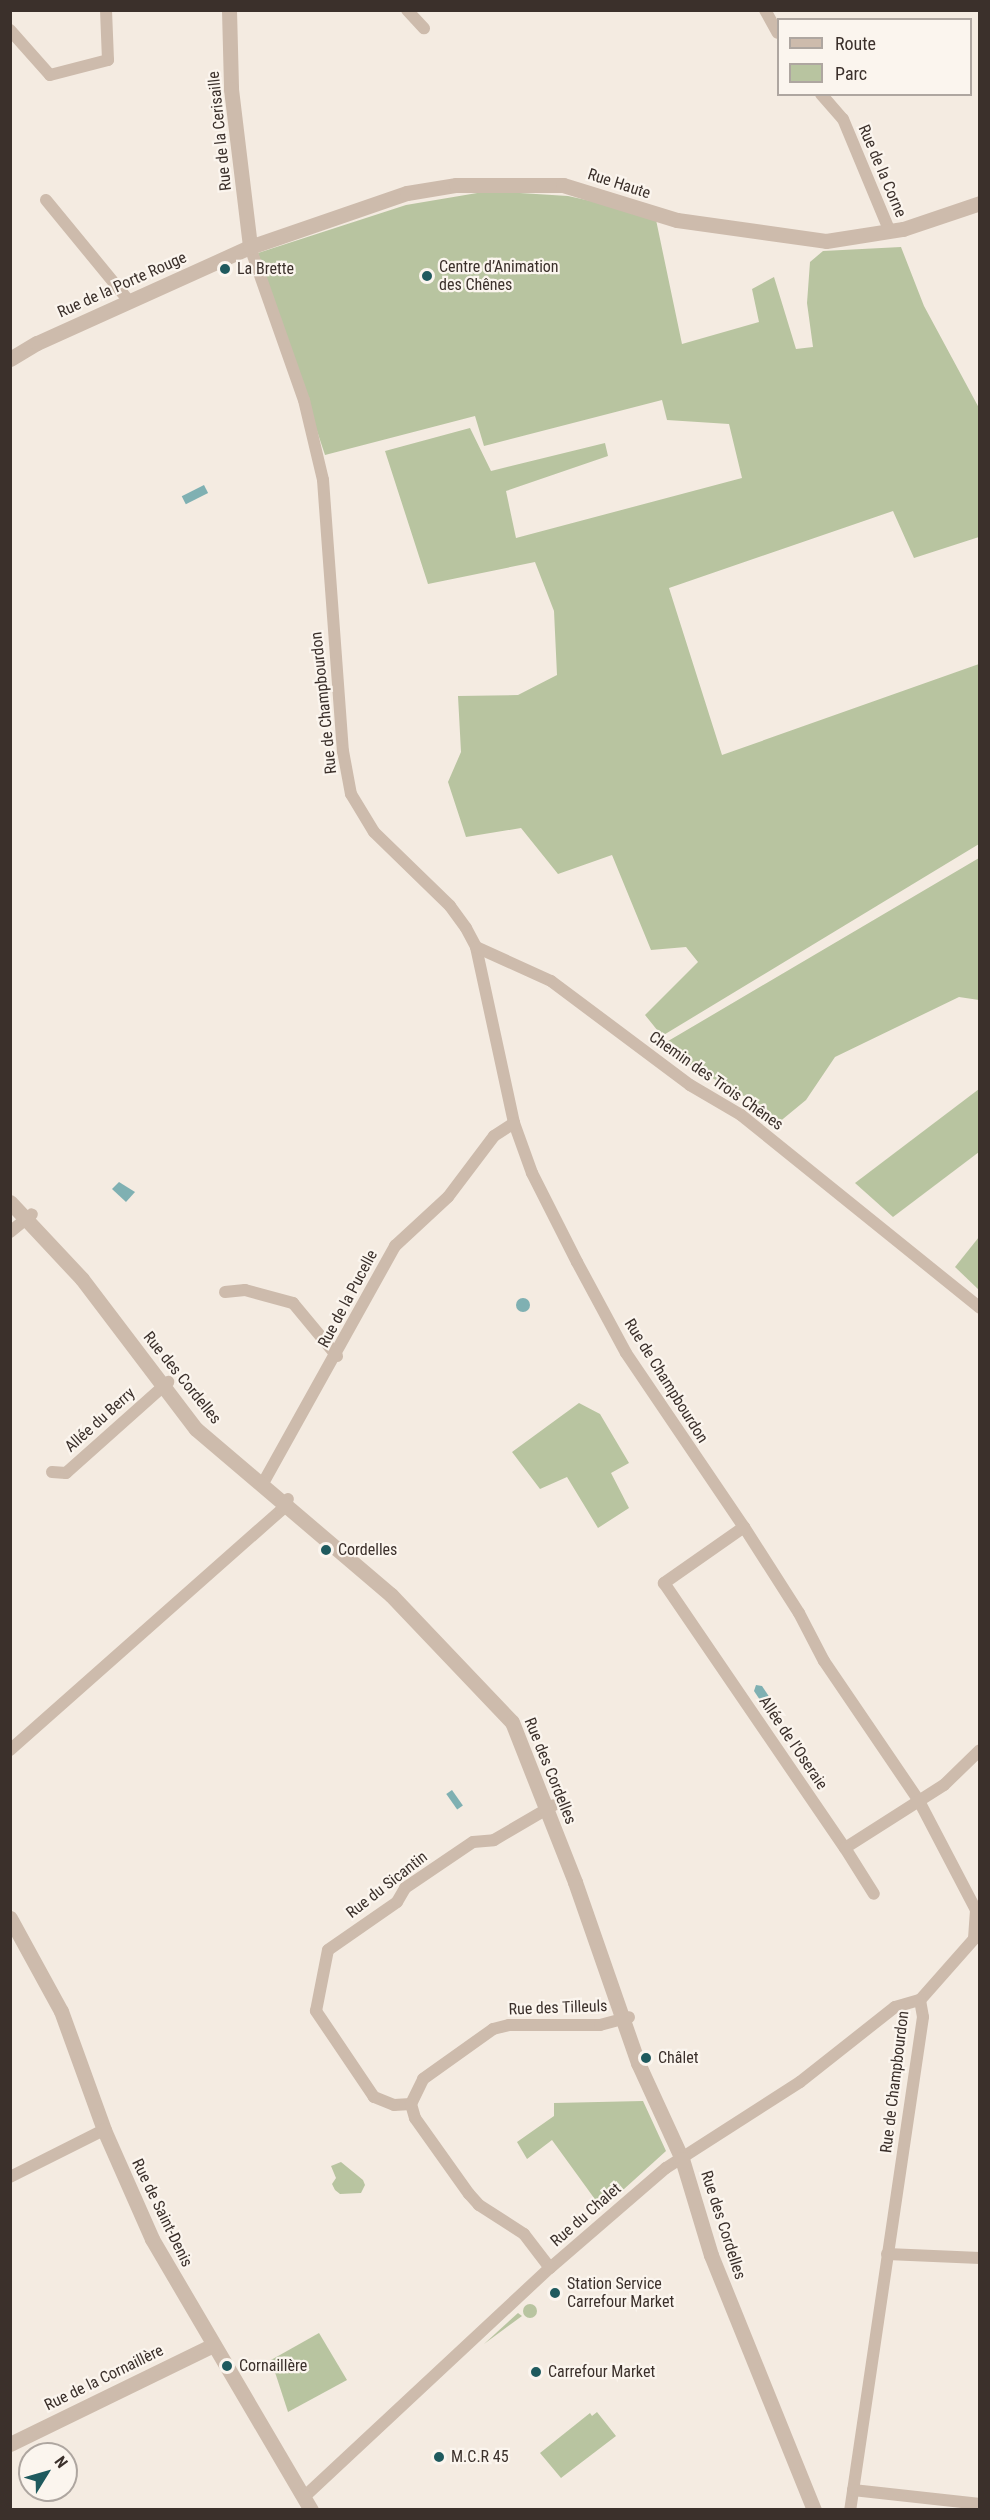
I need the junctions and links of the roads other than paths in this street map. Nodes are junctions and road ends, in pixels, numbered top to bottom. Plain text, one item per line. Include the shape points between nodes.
1 (106, 10) edge
2 (229, 10) edge
3 (407, 10) edge
4 (765, 10) edge
5 (424, 28) dead end
6 (10, 30) edge
7 (777, 31) edge
8 (823, 96) edge
9 (46, 200) dead end
10 (980, 203) edge
11 (890, 232) junction
12 (250, 248) junction
13 (129, 301) junction
14 (10, 359) edge
15 (476, 947) junction
16 (514, 1123) junction
17 (10, 1202) edge
18 (28, 1216) junction
19 (10, 1232) edge
20 (225, 1292) dead end
21 (980, 1308) edge
22 (337, 1356) junction
23 (165, 1384) junction
24 (52, 1472) dead end
25 (262, 1485) junction
26 (286, 1502) junction
27 (744, 1527) junction
28 (10, 1750) edge
29 (980, 1750) edge
30 (919, 1801) junction
31 (551, 1807) junction
32 (845, 1848) junction
33 (874, 1894) dead end
34 (10, 1918) edge
35 (920, 2000) junction
36 (626, 2019) junction
37 (411, 2103) junction
38 (104, 2130) junction
39 (682, 2158) junction
40 (10, 2177) edge
41 (887, 2253) junction
42 (980, 2258) edge
43 (550, 2268) junction
44 (213, 2345) junction
45 (10, 2444) edge
46 (854, 2490) junction
47 (308, 2503) edge
48 (980, 2504) edge
49 (814, 2510) edge
50 (850, 2510) edge

1 - 6 street via 108,60 50,75
2 - 12 street, Rue de la Cerisaille via 231,89
3 - 5 street
4 - 7 street
8 - 11 street, Rue de la Corne via 843,119
9 - 13 street
10 - 11 street, Rue Haute
11 - 12 street, Rue Haute via 826,241 677,220 563,184 501,182 408,193
12 - 13 street, Rue de la Porte Rouge
12 - 15 street, Rue de Champbourdon via 304,400 323,480 342,750 351,794 374,832 450,906
13 - 14 street, Rue de la Porte Rouge
15 - 16 street, Rue de Champbourdon
15 - 21 street, Chemin des Trois Chênes via 551,981 690,1085 741,1115
16 - 22 street, Rue de la Pucelle via 494,1136 453,1191 395,1246
16 - 27 street, Rue de Champbourdon via 531,1173 626,1353
17 - 18 street, Rue des Cordelles
18 - 19 street
18 - 23 street, Rue des Cordelles
20 - 22 street via 245,1290 293,1303
22 - 25 street, Rue de la Pucelle
23 - 24 street, Allée du Berry via 66,1473
23 - 25 street, Rue des Cordelles via 196,1429
25 - 26 street, Rue des Cordelles
26 - 28 street
26 - 31 street, Rue des Cordelles via 391,1595 504,1711
27 - 30 street, Rue de Champbourdon via 799,1613 824,1661
27 - 32 street, Allée de l'Oseraie via 664,1583
29 - 30 street via 944,1785
30 - 32 street
30 - 35 street, Rue de Champbourdon via 976,1910 978,1926 962,1956
31 - 36 street, Rue des Cordelles
31 - 37 street, Rue du Sicantin via 494,1840 473,1842 405,1888 397,1902 328,1950 316,2011 374,2097 394,2105
32 - 33 street, Allée de l'Oseraie
34 - 38 street, Rue de Saint-Denis via 61,2011
35 - 39 street, Rue du Chalet via 895,2007 800,2082
35 - 41 street, Rue de Champbourdon via 923,2017
36 - 37 street, Rue des Tilleuls via 600,2025 509,2025 493,2030 423,2079
36 - 39 street, Rue des Cordelles
37 - 43 street via 415,2118 478,2205 524,2234
38 - 40 street
38 - 44 street, Rue de Saint-Denis via 152,2239
39 - 43 street, Rue du Chalet
39 - 49 street, Rue des Cordelles via 711,2255
41 - 42 street
41 - 46 street, Rue de Champbourdon
43 - 47 street, Rue du Chalet
44 - 45 street, Rue de la Cornaillère
44 - 47 street, Rue de Saint-Denis
46 - 48 street
46 - 50 street, Rue de Champbourdon

